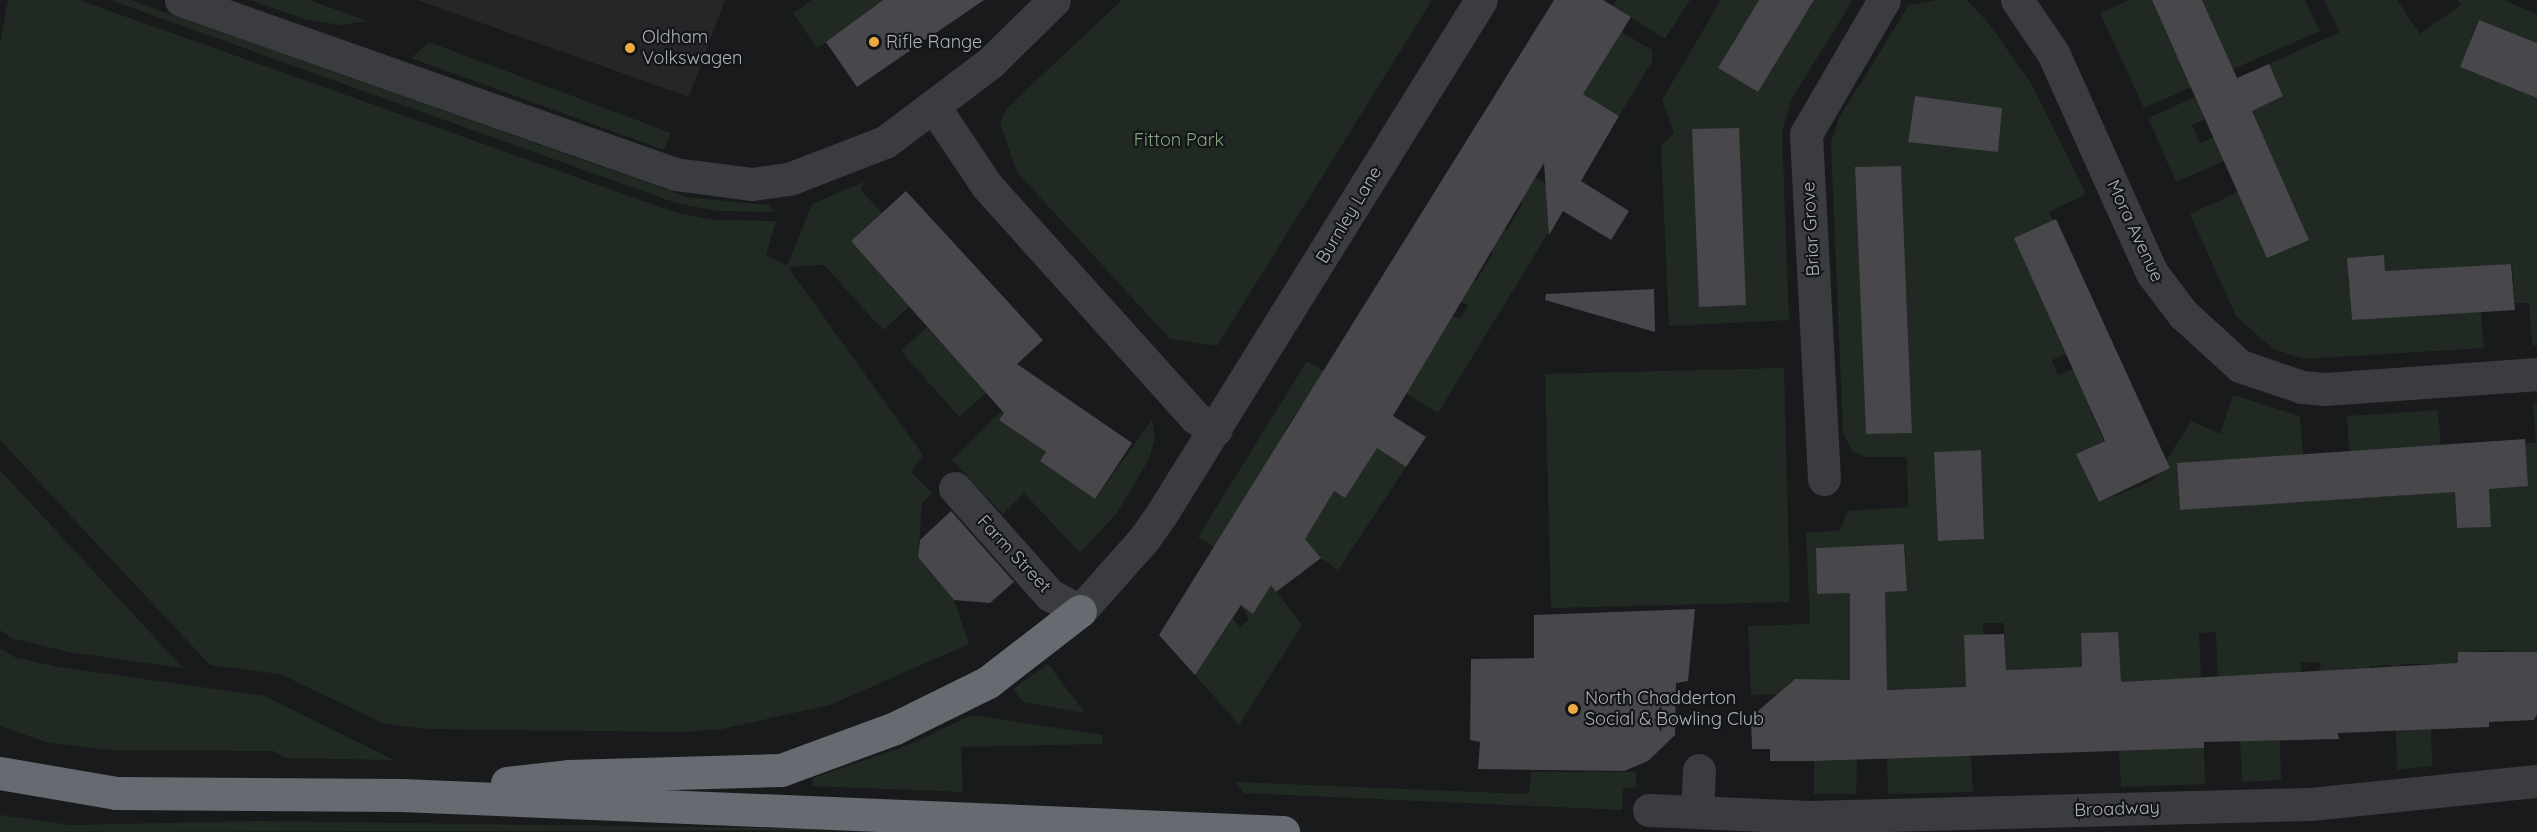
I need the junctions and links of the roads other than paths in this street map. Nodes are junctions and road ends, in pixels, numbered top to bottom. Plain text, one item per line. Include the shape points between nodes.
1 (181, 0) edge
2 (1054, 0) edge
3 (1481, 0) edge
4 (1884, 0) edge
5 (2017, 0) edge
6 (934, 107) junction
7 (2537, 374) edge
8 (1216, 430) junction
9 (1824, 480) dead end
10 (955, 488) dead end
11 (1080, 611) junction
12 (1699, 770) dead end
13 (0, 773) edge
14 (2537, 781) edge
15 (401, 795) junction
16 (1649, 810) dead end
17 (1697, 811) junction
18 (1283, 832) edge

1 - 6 street via 675,174 752,184 789,179 877,147
2 - 6 street via 991,62
3 - 8 street, Burnley Lane
4 - 9 street, Briar Grove via 1806,134
5 - 7 street, Mora Avenue via 2053,53 2152,273 2183,314 2240,366 2302,387 2324,388
6 - 8 street via 987,186 1196,418
8 - 11 street, Burnley Lane via 1144,539
10 - 11 street, Farm Street via 1050,595
11 - 15 highway via 988,682 895,728 781,770 568,776
12 - 17 street
13 - 15 highway via 116,793
14 - 17 street, Broadway via 2310,804 1809,817
15 - 18 highway
16 - 17 street, Broadway

